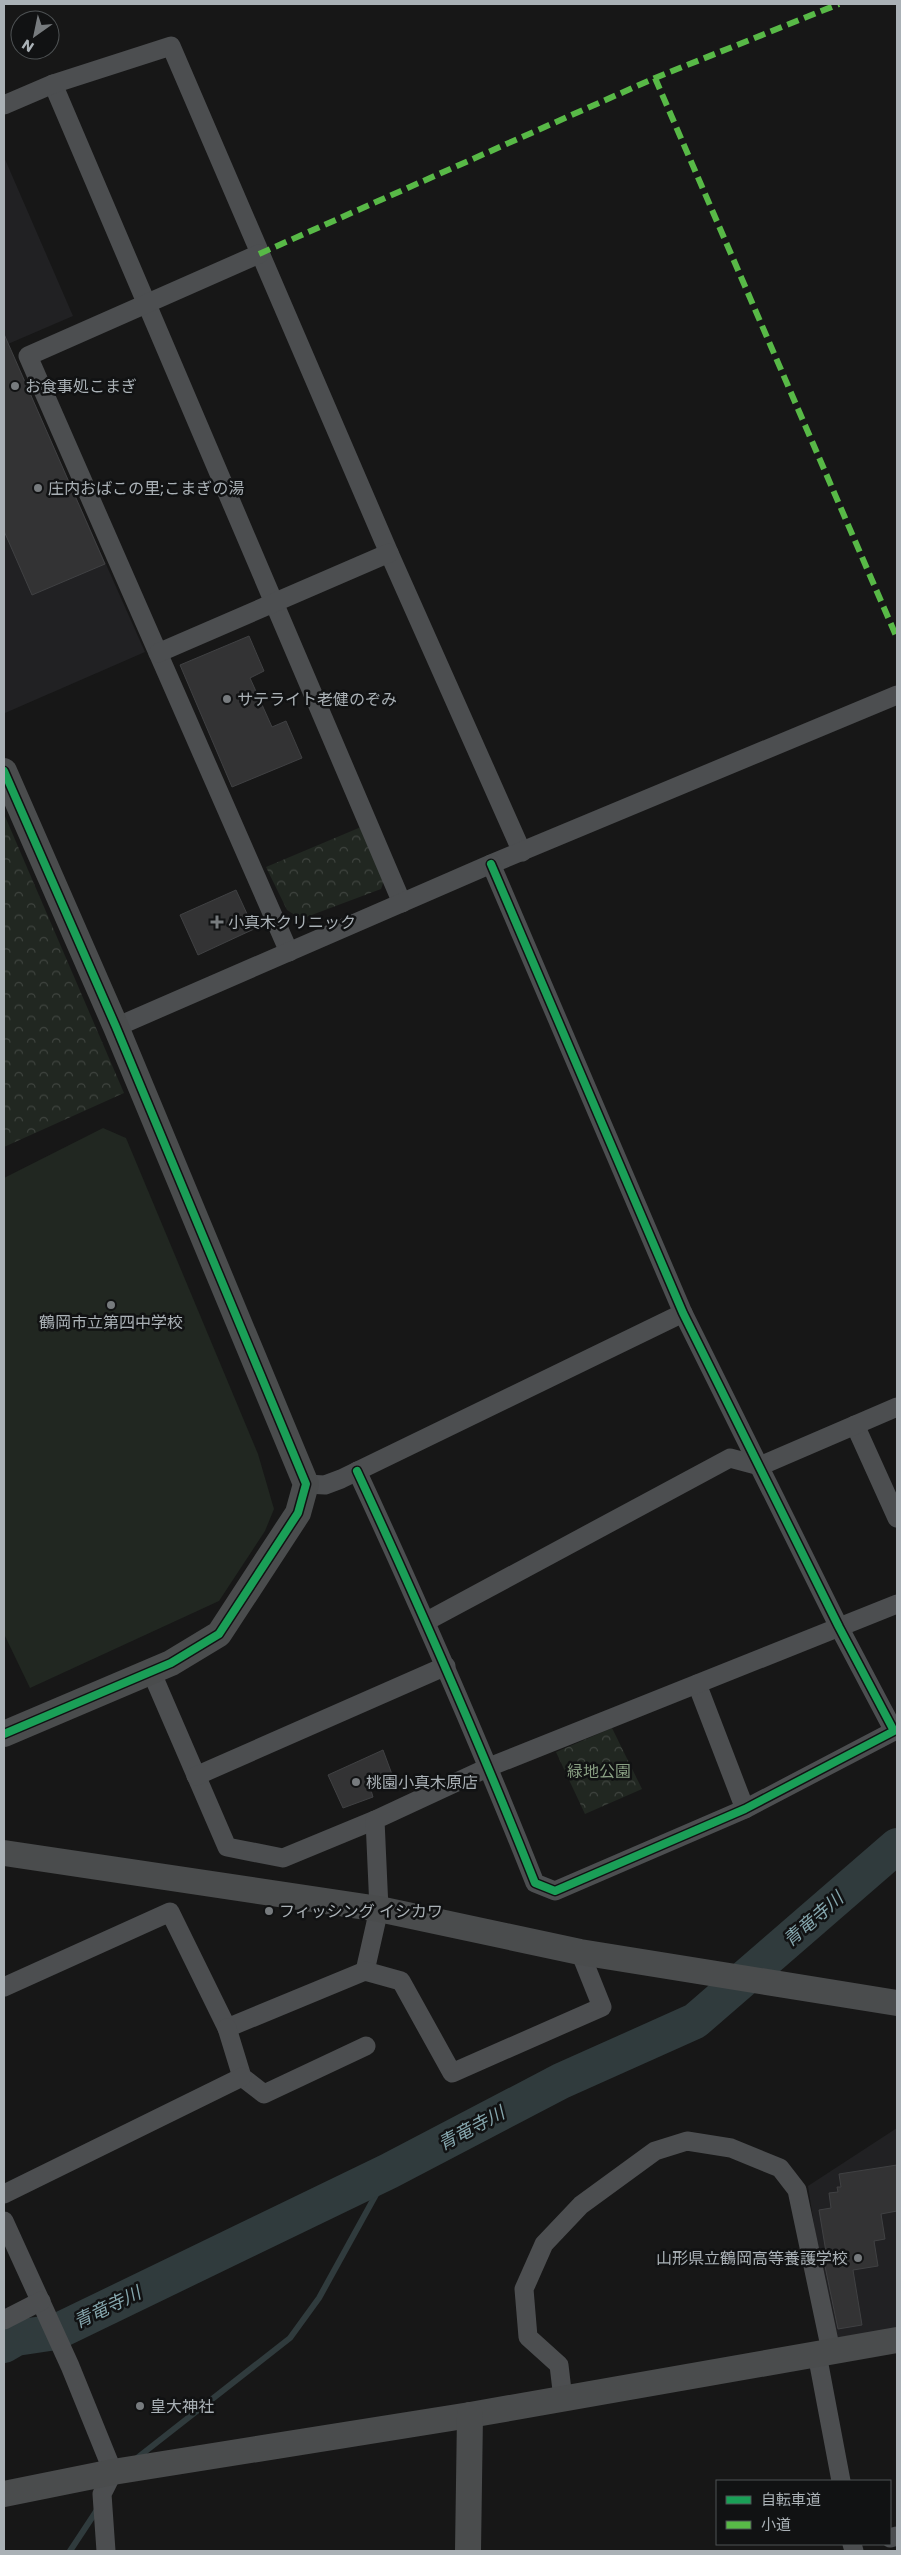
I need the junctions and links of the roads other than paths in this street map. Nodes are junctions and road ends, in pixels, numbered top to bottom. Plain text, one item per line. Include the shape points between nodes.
1 (53, 84) junction
2 (4, 105) edge
3 (259, 254) junction
4 (145, 304) junction
5 (389, 554) junction
6 (273, 603) junction
7 (158, 653) junction
8 (897, 695) edge
9 (4, 771) edge
10 (522, 852) junction
11 (491, 864) junction
12 (402, 903) junction
13 (289, 952) junction
14 (116, 1027) junction
15 (683, 1313) junction
16 (897, 1407) edge
17 (855, 1425) junction
18 (760, 1466) junction
19 (357, 1471) junction
20 (306, 1484) junction
21 (897, 1518) edge
22 (897, 1604) edge
23 (427, 1621) junction
24 (839, 1627) junction
25 (446, 1666) junction
26 (151, 1671) junction
27 (696, 1684) junction
28 (4, 1734) edge
29 (489, 1767) junction
30 (196, 1776) junction
31 (745, 1809) junction
32 (375, 1820) junction
33 (4, 1853) edge
34 (379, 1909) junction
35 (580, 1952) junction
36 (365, 1971) junction
37 (4, 1988) edge
38 (897, 2003) edge
39 (227, 2028) junction
40 (366, 2046) dead end
41 (242, 2076) junction
42 (4, 2194) edge
43 (4, 2221) edge
44 (41, 2300) junction
45 (4, 2320) edge
46 (897, 2340) edge
47 (824, 2353) junction
48 (563, 2399) junction
49 (470, 2416) junction
50 (113, 2472) junction
51 (841, 2480) edge
52 (4, 2494) edge
53 (106, 2551) edge
54 (468, 2551) edge

1 - 2 street
1 - 3 street via 172,46
1 - 4 street
3 - 4 street
3 - 5 street
4 - 6 street
4 - 7 street via 28,356
5 - 6 street
5 - 10 street
6 - 7 street
6 - 12 street
7 - 13 street
8 - 10 street
9 - 14 street
10 - 11 street
11 - 12 street
11 - 15 street
12 - 13 street
13 - 14 street
14 - 20 street
15 - 18 street
15 - 19 street
16 - 17 street
17 - 18 street
17 - 21 street
18 - 23 street via 730,1458
18 - 24 street
19 - 20 street via 326,1485
19 - 23 street
20 - 26 street via 298,1513 219,1634
22 - 24 street
23 - 25 street
24 - 27 street
24 - 31 street via 894,1730
25 - 29 street
25 - 30 street
26 - 28 street
26 - 30 street
27 - 29 street
27 - 31 street
29 - 31 street via 534,1884 555,1891
29 - 32 street
30 - 32 street via 227,1847 283,1858
32 - 34 street
33 - 34 street
34 - 35 street
34 - 36 street
35 - 36 street via 602,2007 452,2073 401,1981
35 - 38 street
36 - 39 street
37 - 39 street via 170,1912
39 - 41 street
40 - 41 street via 264,2094
41 - 42 street
43 - 44 street
44 - 45 street
44 - 50 street
46 - 47 street
47 - 48 street
47 - 48 street via 796,2190 780,2168 731,2148 687,2141 655,2151 581,2206 544,2244 524,2289 528,2337 559,2365
47 - 51 street
48 - 49 street
49 - 50 street
49 - 54 street
50 - 52 street
50 - 53 street via 102,2494

